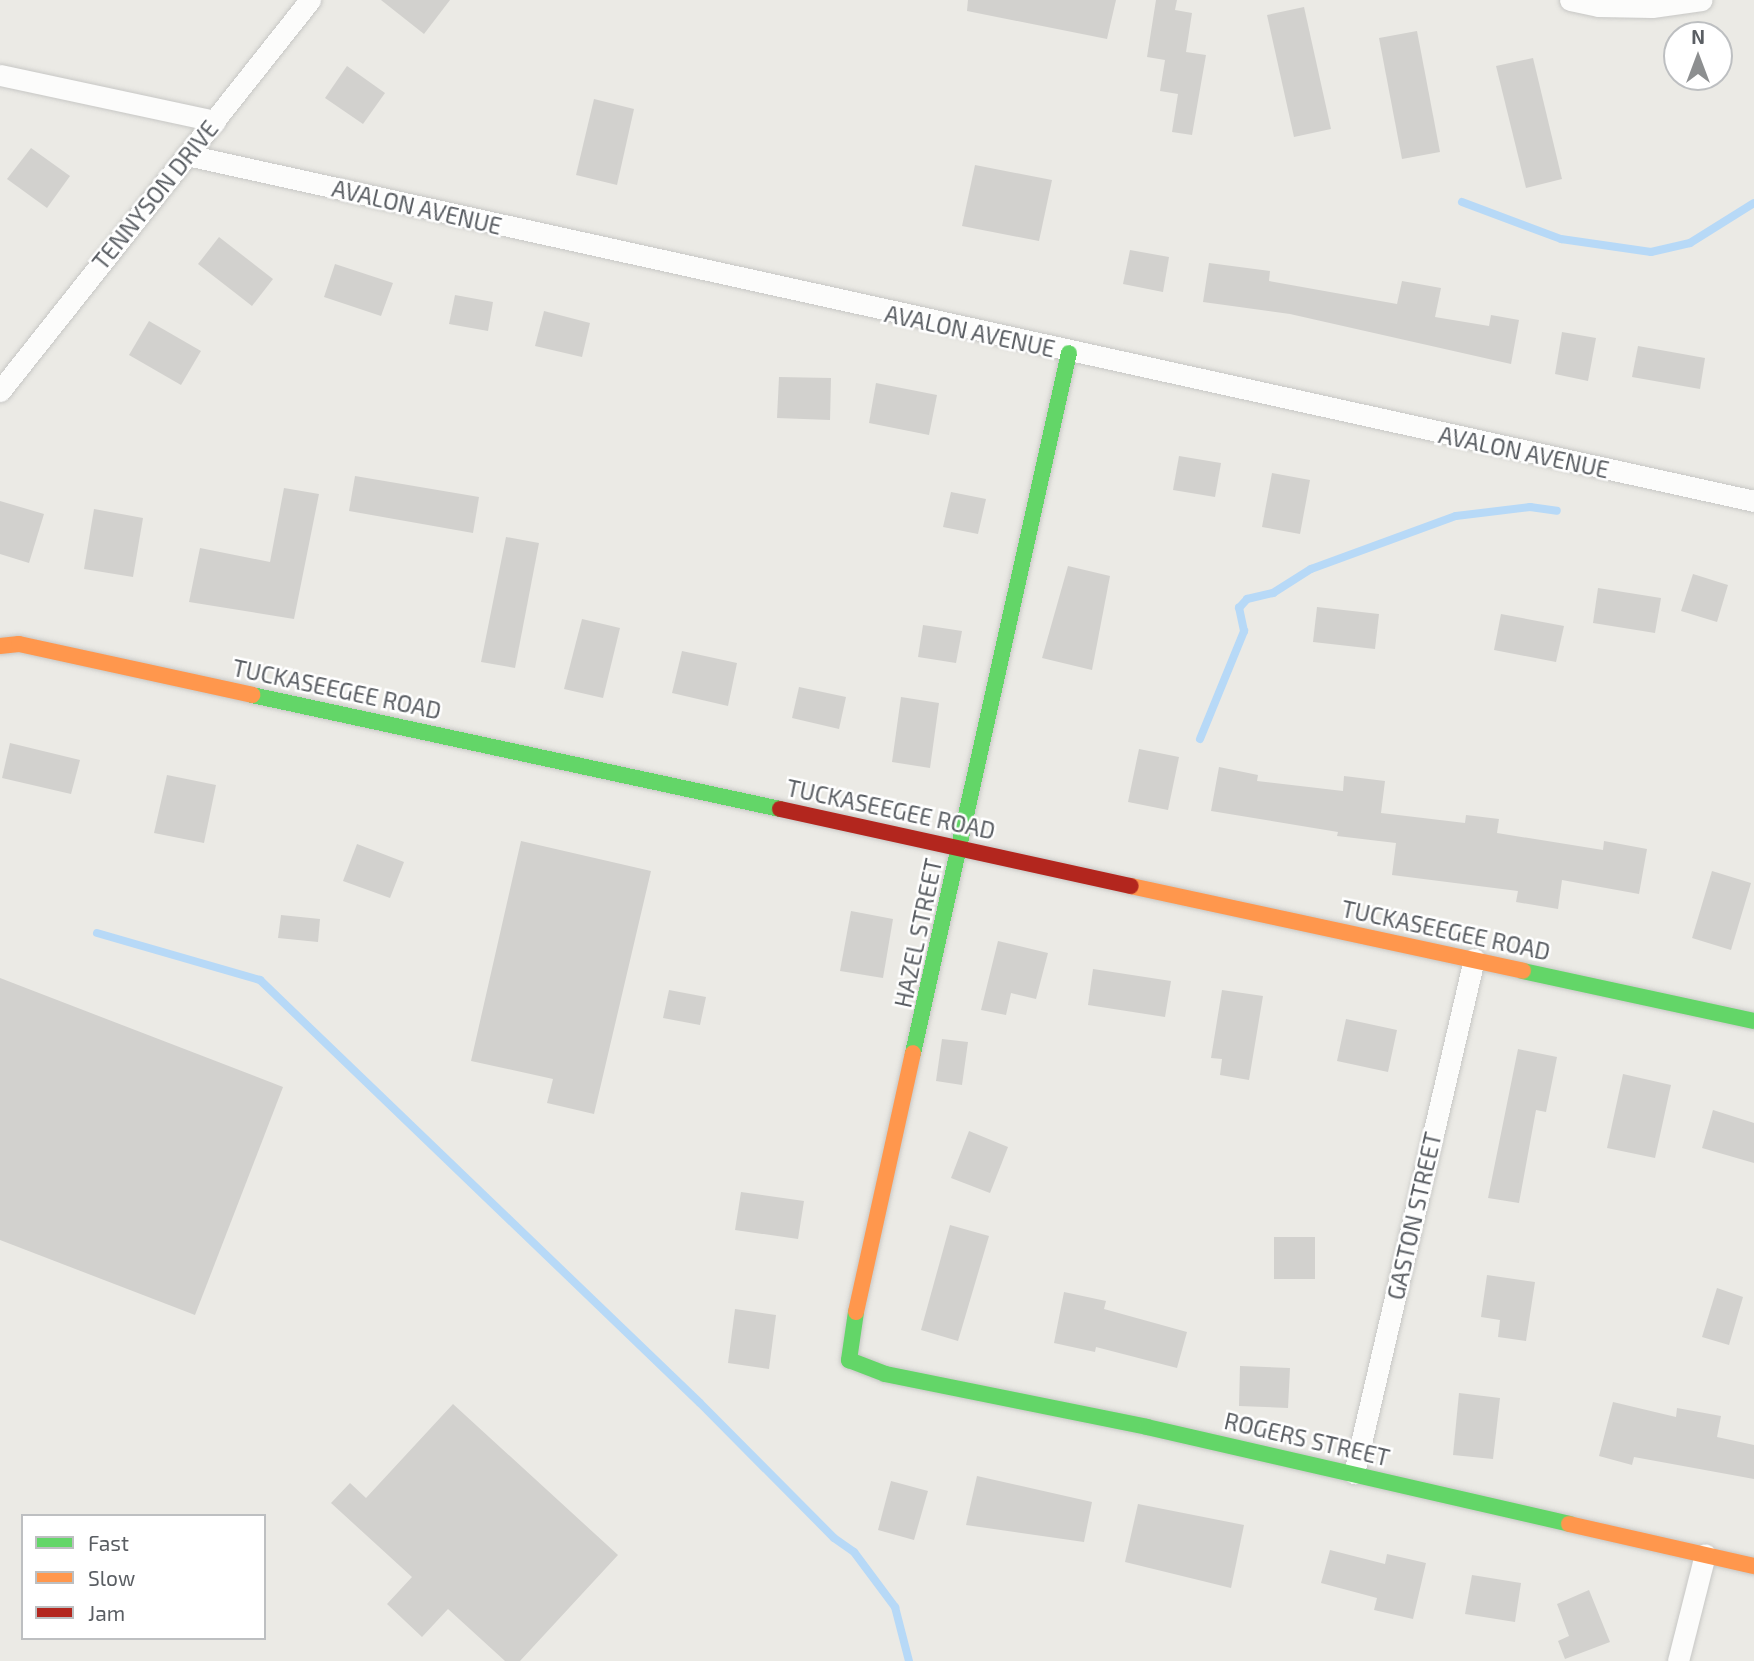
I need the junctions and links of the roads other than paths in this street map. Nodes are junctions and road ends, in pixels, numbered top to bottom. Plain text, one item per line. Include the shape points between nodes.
1 (310, 0) edge
2 (1570, 0) edge
3 (1702, 0) edge
4 (0, 75) edge
5 (215, 121) junction
6 (187, 155) junction
7 (1069, 353) junction
8 (0, 391) edge
9 (1754, 501) edge
10 (0, 633) edge
11 (19, 644) junction
12 (0, 646) edge
13 (961, 847) junction
14 (1474, 959) junction
15 (1754, 1021) edge
16 (849, 1360) joint
17 (1354, 1473) junction
18 (1705, 1554) junction
19 (1754, 1566) edge
20 (1678, 1661) edge

1 - 5 street, TENNYSON DRIVE
2 - 3 street via 1598,6 1652,7
4 - 5 street
5 - 6 street, TENNYSON DRIVE
6 - 7 street, AVALON AVENUE
6 - 8 street, TENNYSON DRIVE
7 - 9 street, AVALON AVENUE
7 - 13 street, HAZEL STREET
10 - 11 street, TUCKASEEGEE ROAD
11 - 12 street, TUCKASEEGEE ROAD
11 - 13 street, TUCKASEEGEE ROAD
13 - 14 street, TUCKASEEGEE ROAD
13 - 16 street, HAZEL STREET via 860,1289
14 - 15 street, TUCKASEEGEE ROAD
14 - 17 street, GASTON STREET
16 - 17 street, ROGERS STREET via 885,1374
17 - 18 street, ROGERS STREET
18 - 19 street, ROGERS STREET
18 - 20 street

